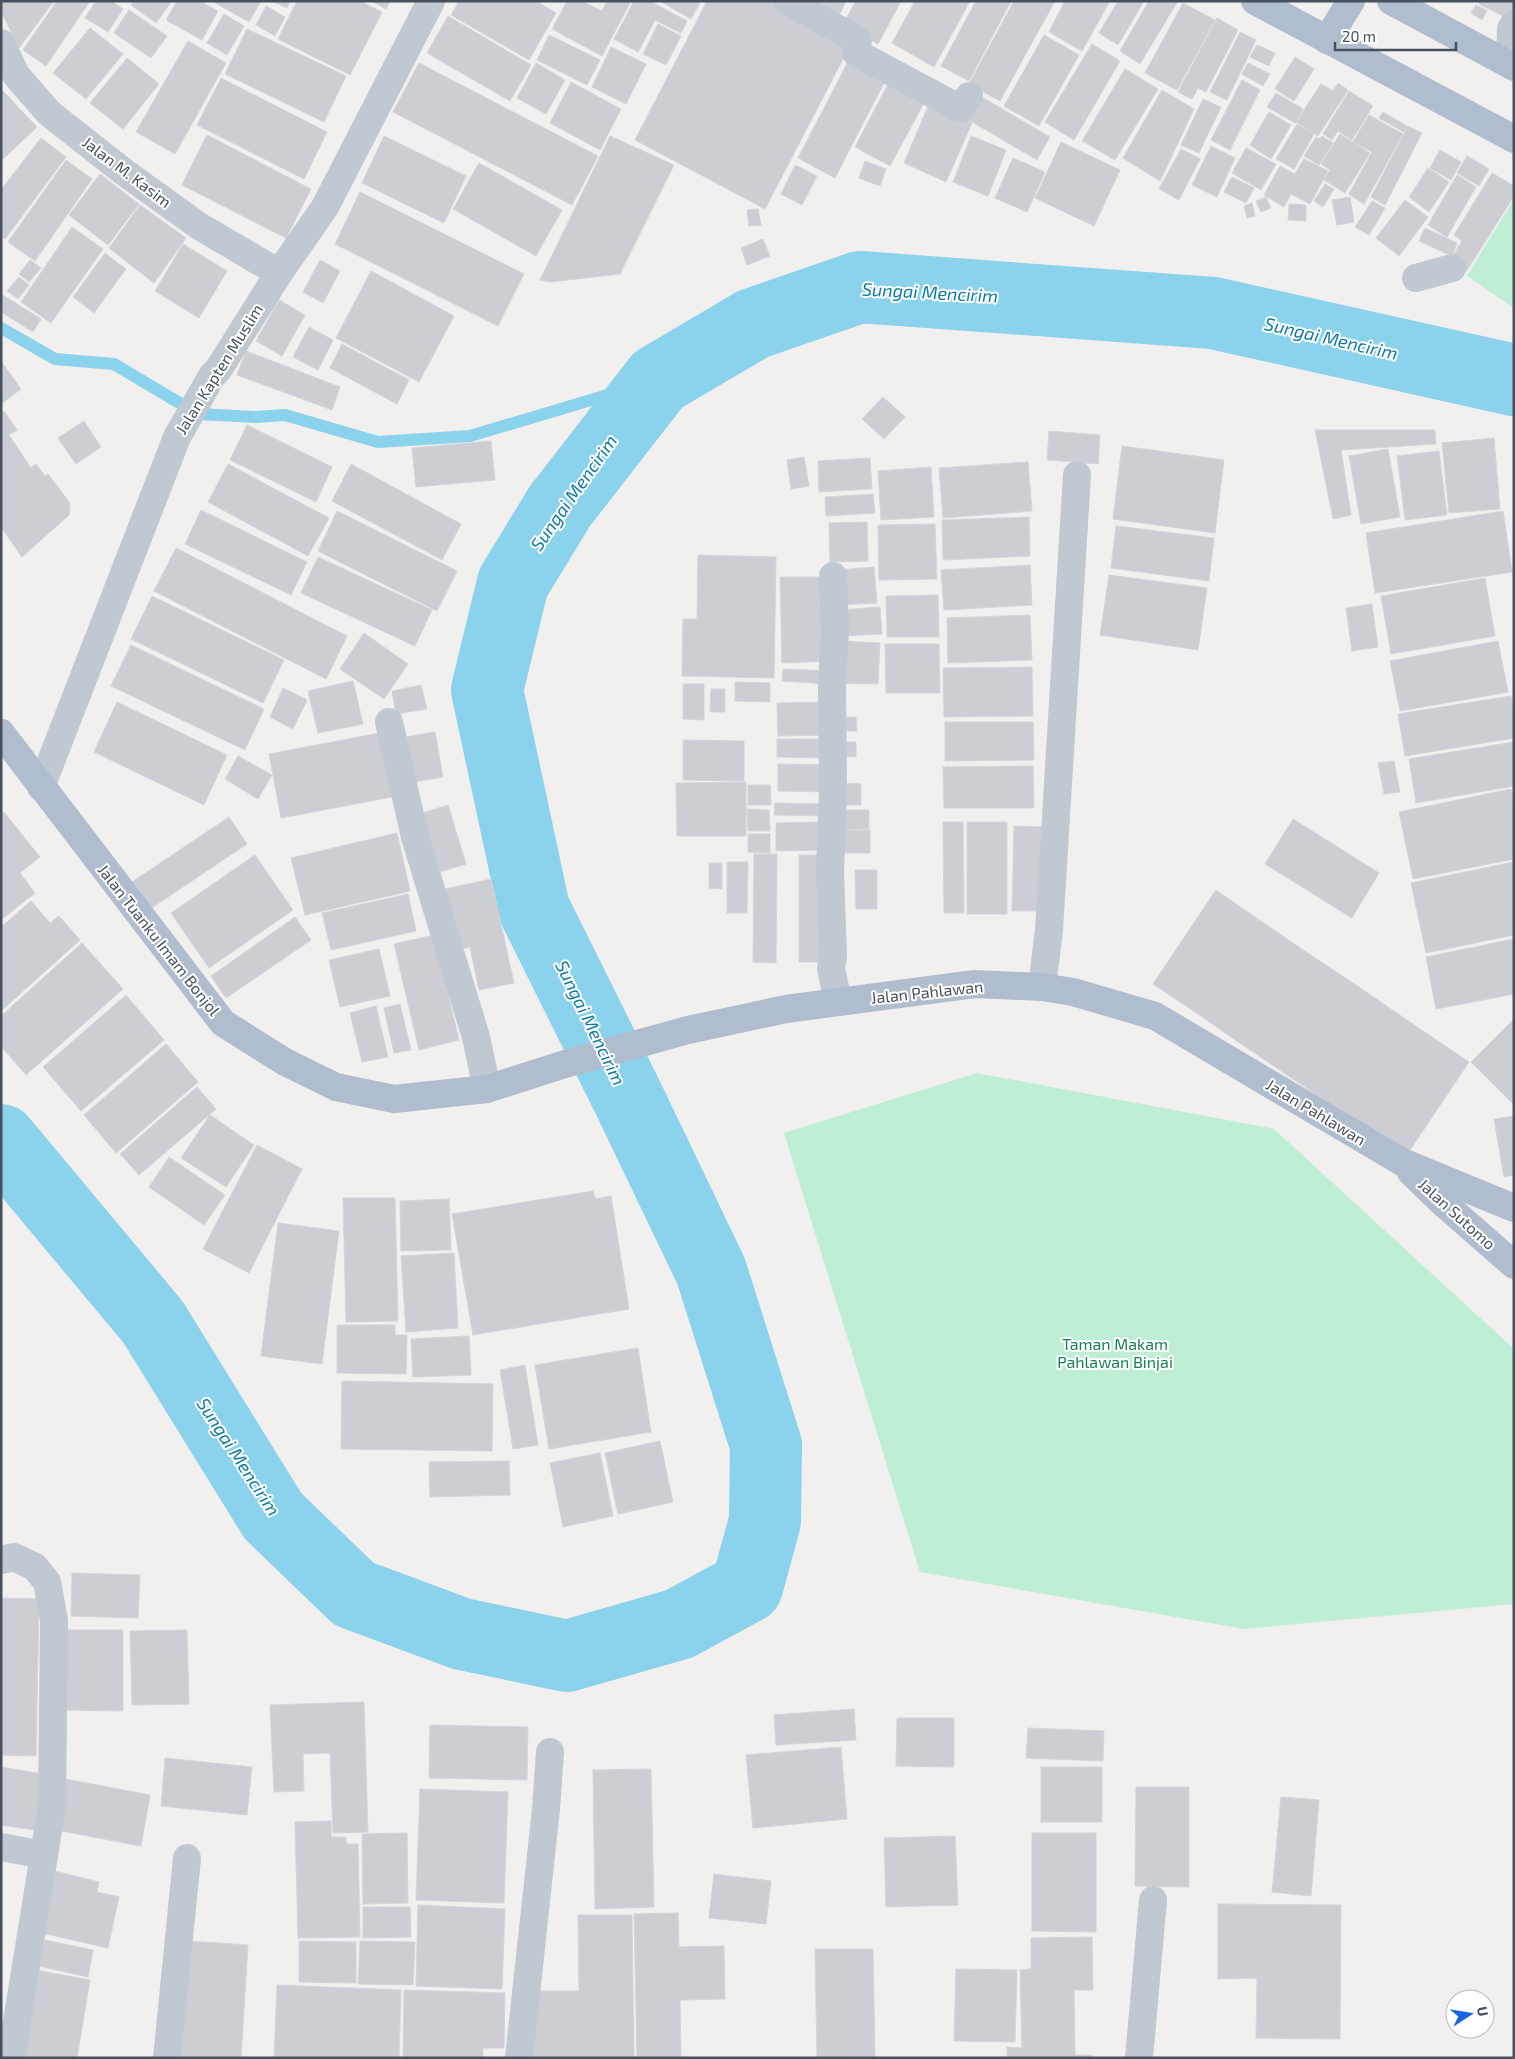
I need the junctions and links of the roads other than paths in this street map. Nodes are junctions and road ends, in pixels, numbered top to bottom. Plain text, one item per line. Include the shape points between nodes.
1 (431, 1) edge
2 (787, 1) edge
3 (1255, 1) edge
4 (1351, 1) edge
5 (1391, 1) edge
6 (1514, 24) edge
7 (1327, 40) junction
8 (1, 43) edge
9 (1512, 65) edge
10 (969, 96) dead end
11 (1514, 139) edge
12 (1452, 268) dead end
13 (279, 273) junction
14 (1416, 278) dead end
15 (1077, 475) dead end
16 (833, 576) dead end
17 (389, 722) dead end
18 (1, 733) edge
19 (41, 787) junction
20 (1042, 986) junction
21 (838, 1002) junction
22 (565, 1064) joint
23 (488, 1089) junction
24 (1402, 1162) junction
25 (1514, 1208) edge
26 (1514, 1265) edge
27 (1, 1560) edge
28 (550, 1752) dead end
29 (1, 1847) edge
30 (44, 1855) junction
31 (187, 1858) dead end
32 (1153, 1900) dead end
33 (11, 2058) edge
34 (167, 2058) edge
35 (519, 2058) edge
36 (1139, 2058) edge

1 - 13 street, Jalan Kapten Muslim via 325,207
2 - 10 street via 858,40 856,53 961,109
3 - 7 main road
4 - 7 main road
5 - 9 main road
6 - 9 street via 1511,29
7 - 11 main road
8 - 13 street, Jalan M. Kasim via 16,75 49,113 199,226
12 - 14 street
13 - 19 street, Jalan Kapten Muslim via 176,437
15 - 20 street via 1049,930
16 - 21 street via 836,631 832,683 831,968
17 - 23 street via 416,837 476,1037
18 - 19 main road, Jalan Tuanku Imam Bonjol
19 - 23 main road, Jalan Tuanku Imam Bonjol via 223,1023 285,1062 336,1087 394,1099
20 - 21 main road, Jalan Pahlawan via 975,984
20 - 24 main road, Jalan Pahlawan via 1155,1016
21 - 22 main road, Jalan Pahlawan via 786,1009 688,1030
22 - 23 main road, Jalan Tuanku Imam Bonjol
24 - 25 main road, Jalan Pahlawan
24 - 26 main road, Jalan Sutomo
27 - 30 street via 14,1557 34,1567 46,1582 54,1620 52,1806
28 - 35 street
29 - 30 street
30 - 33 street
31 - 34 street
32 - 36 street

